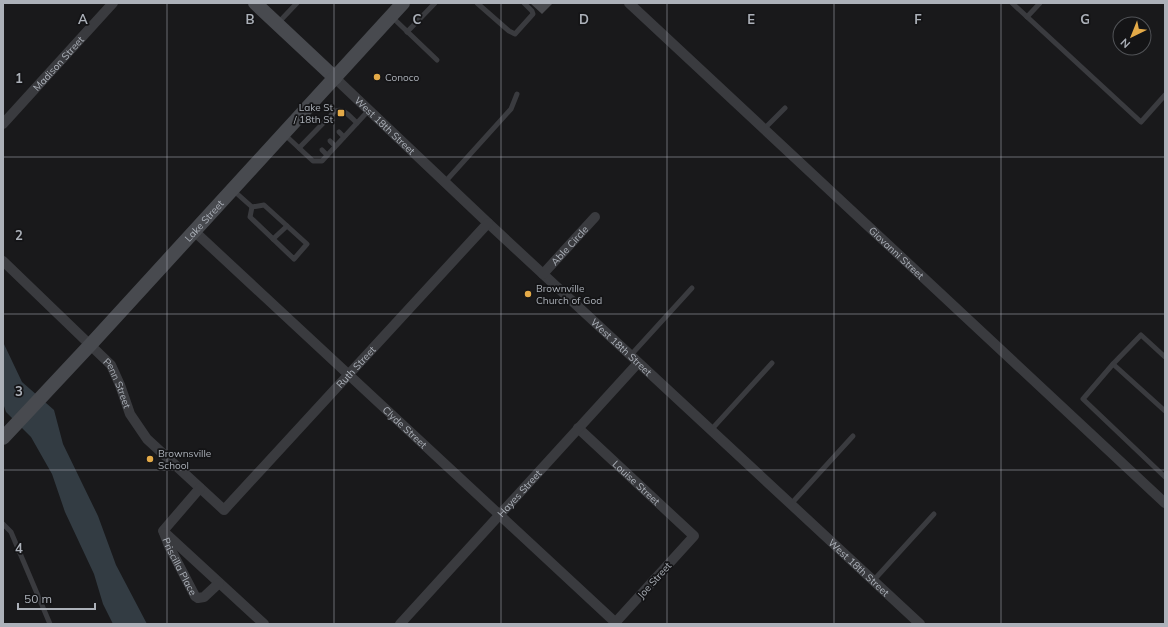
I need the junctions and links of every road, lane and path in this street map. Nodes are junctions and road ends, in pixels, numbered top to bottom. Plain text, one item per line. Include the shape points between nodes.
1 (113, 3) edge
2 (255, 3) edge
3 (297, 3) edge
4 (403, 3) edge
5 (435, 3) edge
6 (477, 3) edge
7 (524, 3) edge
8 (628, 3) edge
9 (1012, 3) edge
10 (1040, 3) edge
11 (391, 16) junction
12 (1027, 17) junction
13 (277, 24) junction
14 (407, 32) junction
15 (437, 60) dead end
16 (335, 78) junction
17 (517, 94) dead end
18 (1165, 96) edge
19 (785, 108) dead end
20 (368, 110) junction
21 (326, 120) junction
22 (357, 123) junction
23 (3, 124) edge
24 (331, 125) dead end
25 (317, 129) junction
26 (764, 129) junction
27 (339, 132) dead end
28 (283, 133) junction
29 (323, 134) dead end
30 (344, 137) junction
31 (309, 138) junction
32 (330, 141) dead end
33 (314, 143) dead end
34 (335, 146) junction
35 (300, 148) junction
36 (322, 150) dead end
37 (327, 155) junction
38 (444, 182) junction
39 (232, 189) junction
40 (252, 207) junction
41 (595, 217) dead end
42 (488, 223) junction
43 (287, 226) junction
44 (194, 231) junction
45 (273, 240) junction
46 (3, 262) edge
47 (543, 274) junction
48 (692, 288) dead end
49 (91, 344) junction
50 (630, 356) junction
51 (1165, 357) edge
52 (638, 363) junction
53 (772, 363) dead end
54 (1113, 364) junction
55 (349, 374) junction
56 (1165, 411) edge
57 (578, 428) junction
58 (711, 430) junction
59 (7, 433) edge
60 (853, 436) dead end
61 (1165, 477) edge
62 (200, 488) junction
63 (1165, 503) edge
64 (791, 504) junction
65 (224, 510) joint
66 (500, 514) junction
67 (934, 514) dead end
68 (3, 524) edge
69 (163, 531) junction
70 (694, 536) joint
71 (873, 581) junction
72 (219, 583) junction
73 (50, 624) edge
74 (264, 624) edge
75 (400, 624) edge
76 (616, 624) edge
77 (920, 624) edge

1 - 23 street, Madison Street
2 - 13 street, West 18th Street
3 - 13 lane
4 - 11 street, Lake Street
5 - 14 lane
6 - 7 lane via 509,32 515,34 533,14
8 - 26 street, Giovanni Street
9 - 12 lane
10 - 12 lane
11 - 14 lane
11 - 16 street, Lake Street
12 - 18 lane via 1141,122
13 - 16 street, West 18th Street
14 - 15 lane
16 - 20 street, West 18th Street
16 - 28 street, Lake Street
17 - 38 lane via 511,109
19 - 26 lane
20 - 22 lane
20 - 38 street, West 18th Street
21 - 22 lane via 338,110 343,110
21 - 24 lane
21 - 25 lane
22 - 30 lane
25 - 29 lane
25 - 31 lane
26 - 63 street, Giovanni Street
27 - 30 lane
28 - 35 lane
28 - 39 street, Lake Street
30 - 34 lane
31 - 33 lane
31 - 35 lane
32 - 34 lane
34 - 37 lane
35 - 37 lane via 313,161 322,161
36 - 37 lane
38 - 42 street, West 18th Street
39 - 40 lane
39 - 44 street, Lake Street
40 - 43 lane via 264,205
40 - 45 lane via 250,217
41 - 47 street, Able Circle
42 - 47 street, West 18th Street
42 - 55 street, Ruth Street
43 - 45 lane
43 - 45 lane via 307,244 294,259
44 - 49 street, Lake Street
44 - 55 street, Clyde Street
46 - 49 street, Penn Street
47 - 50 street, West 18th Street
48 - 50 lane
49 - 59 street, Lake Street
49 - 62 street, Penn Street via 111,365 130,414 147,439
50 - 52 street, West 18th Street
51 - 54 lane via 1141,335
52 - 57 street, Hayes Street
52 - 58 street, West 18th Street
53 - 58 lane
54 - 56 lane
54 - 61 lane via 1083,399
55 - 65 street, Ruth Street
55 - 66 street, Clyde Street
57 - 66 street, Hayes Street
57 - 70 street, Louise Street
58 - 64 street, West 18th Street
60 - 64 lane
62 - 65 street, Penn Street
62 - 69 street, Priscilla Place
64 - 71 street, West 18th Street
66 - 75 street, Hayes Street
66 - 76 street, Clyde Street
67 - 71 lane
68 - 73 lane via 11,532
69 - 72 street, Priscilla Place
69 - 72 street, Priscilla Place via 195,596 204,597
70 - 76 street, Joe Street
71 - 77 street, West 18th Street
72 - 74 street, Priscilla Place

